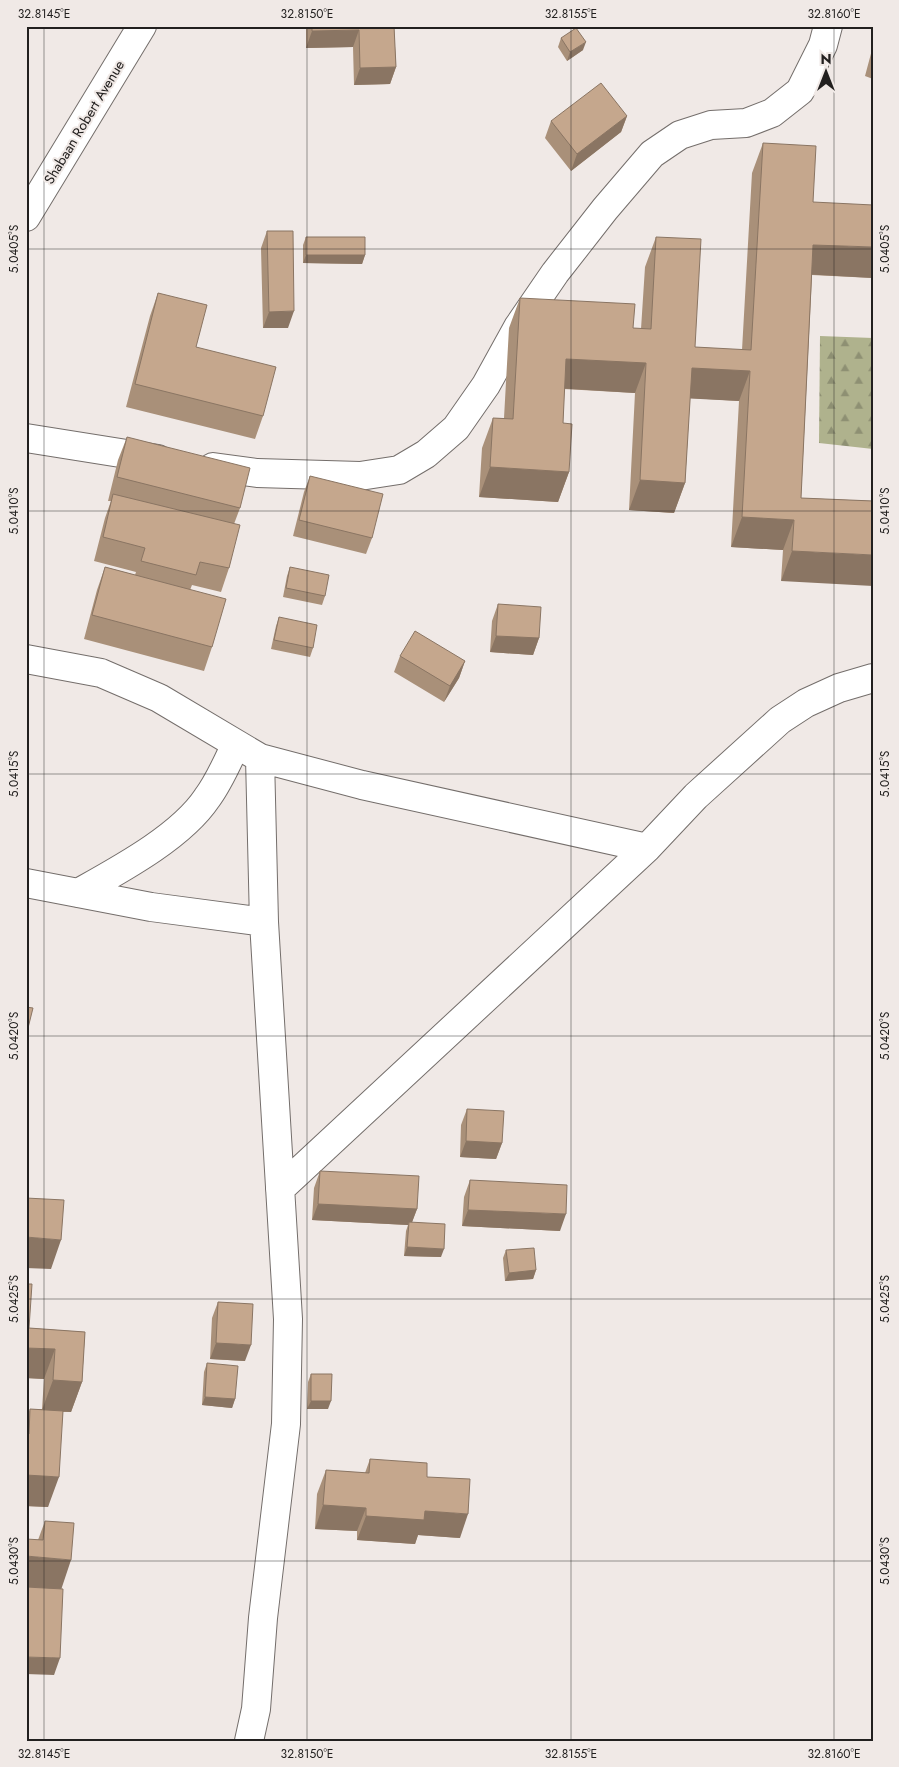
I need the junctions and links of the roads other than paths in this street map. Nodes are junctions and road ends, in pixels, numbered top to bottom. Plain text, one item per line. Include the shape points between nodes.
1 (142, 26) edge
2 (828, 26) edge
3 (26, 217) edge
4 (26, 438) edge
5 (26, 659) edge
6 (873, 678) edge
7 (236, 744) junction
8 (260, 758) junction
9 (647, 848) junction
10 (26, 883) edge
11 (78, 893) junction
12 (264, 922) junction
13 (280, 1189) junction
14 (249, 1741) edge

1 - 3 street, Shabaan Robert Avenue
2 - 4 street via 824,46 800,91 772,113 746,123 711,125 680,135 652,154 556,273 518,327 486,385 456,428 426,454 399,470 360,476 257,473
5 - 7 street via 101,674 159,698
6 - 9 street via 814,699 780,720 696,796
7 - 8 street
7 - 11 street via 206,800 184,825 136,859
8 - 9 street via 362,785
8 - 12 street
9 - 13 street
10 - 11 street
11 - 12 street via 151,907
12 - 13 street
13 - 14 street via 288,1319 286,1424 263,1618 256,1709

